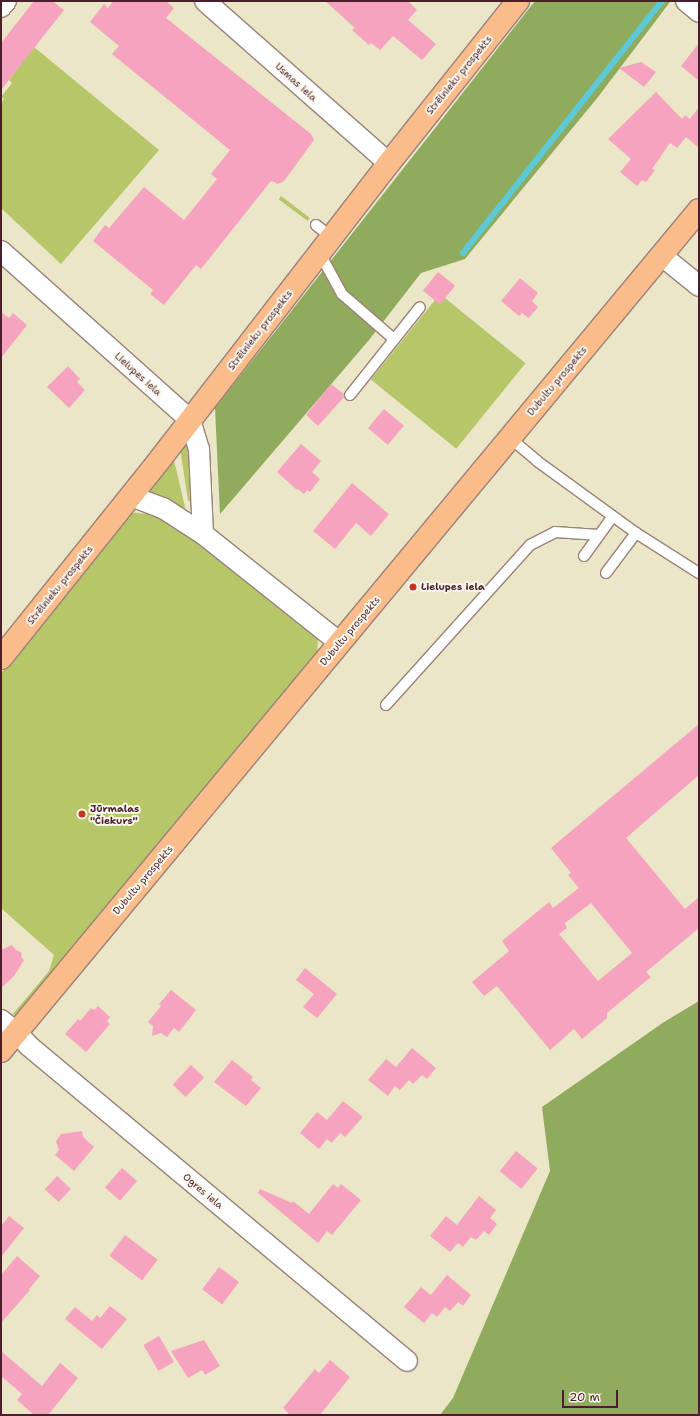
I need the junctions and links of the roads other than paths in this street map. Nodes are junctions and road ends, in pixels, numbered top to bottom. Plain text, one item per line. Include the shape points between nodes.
1 (6, 1) edge
2 (205, 1) edge
3 (518, 1) edge
4 (686, 1) edge
5 (1, 8) edge
6 (699, 12) edge
7 (388, 163) junction
8 (699, 210) edge
9 (322, 238) junction
10 (1, 251) edge
11 (662, 255) junction
12 (699, 286) edge
13 (420, 307) dead end
14 (394, 339) junction
15 (350, 395) dead end
16 (190, 420) junction
17 (510, 438) junction
18 (131, 496) junction
19 (614, 516) junction
20 (636, 533) junction
21 (203, 534) junction
22 (599, 535) junction
23 (584, 556) dead end
24 (606, 573) dead end
25 (699, 573) edge
26 (340, 643) junction
27 (1, 658) edge
28 (386, 705) dead end
29 (9, 1026) edge
30 (1, 1051) edge
31 (407, 1361) dead end

1 - 5 street
2 - 7 street, Usmas iela
3 - 7 main road, Strēlnieku prospekts
4 - 6 street
7 - 9 main road, Strēlnieku prospekts
8 - 11 main road, Dubultu prospekts
9 - 14 lane via 342,294
9 - 16 main road, Strēlnieku prospekts
10 - 16 street, Lielupes iela
11 - 12 street
11 - 17 main road, Dubultu prospekts
13 - 14 lane
14 - 15 lane
16 - 18 main road, Strēlnieku prospekts
16 - 21 street via 199,449
17 - 19 lane via 537,461
17 - 26 main road, Dubultu prospekts
18 - 21 street via 163,508
18 - 27 main road, Strēlnieku prospekts
19 - 20 lane
19 - 22 lane
20 - 24 lane
20 - 25 lane
21 - 26 street
22 - 23 lane
22 - 28 lane via 555,532 530,545
26 - 29 main road, Dubultu prospekts
29 - 30 main road, Dubultu prospekts
29 - 31 street, Ogres iela via 29,1046

